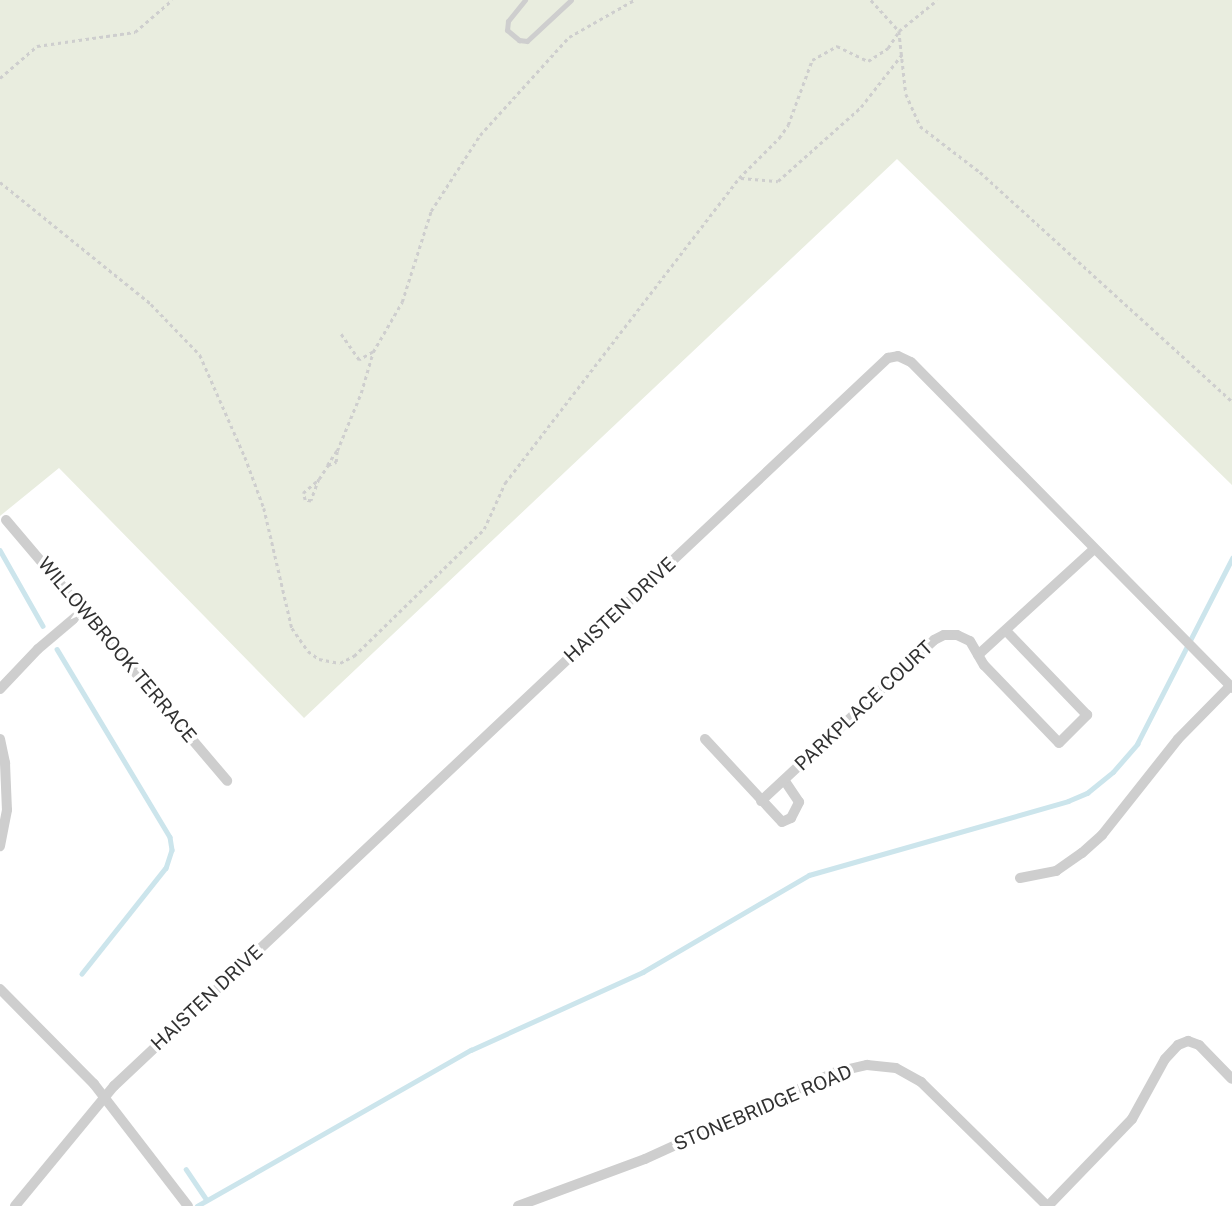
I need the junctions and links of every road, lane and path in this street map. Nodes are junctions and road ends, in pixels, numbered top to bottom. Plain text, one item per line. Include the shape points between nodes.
1 (172, 0) edge
2 (524, 0) edge
3 (571, 0) edge
4 (634, 0) edge
5 (871, 0) edge
6 (937, 0) edge
7 (899, 31) junction
8 (903, 53) junction
9 (0, 78) edge
10 (739, 178) junction
11 (0, 182) edge
12 (341, 334) dead end
13 (373, 352) junction
14 (1232, 401) edge
15 (318, 479) junction
16 (6, 520) dead end
17 (1094, 549) junction
18 (83, 611) junction
19 (1007, 632) junction
20 (978, 655) junction
21 (1231, 687) edge
22 (0, 689) edge
23 (0, 739) edge
24 (705, 739) dead end
25 (228, 781) dead end
26 (785, 781) junction
27 (761, 801) junction
28 (0, 846) edge
29 (1020, 878) dead end
30 (0, 989) edge
31 (1232, 1079) edge
32 (104, 1096) junction
33 (186, 1203) edge
34 (15, 1206) edge
35 (518, 1206) edge
36 (1048, 1206) edge

1 - 9 path via 135,32 37,46
2 - 3 lane via 508,21 508,30 527,41
4 - 13 path via 569,37 480,135 431,211 402,302
5 - 7 path
6 - 7 path
7 - 8 path
7 - 10 path via 888,48 868,61 837,47 812,60 788,125
8 - 10 path via 861,107 778,181
8 - 14 path via 906,94 920,126 980,172
10 - 11 path via 505,482 484,529 355,656 340,663 309,652 292,628 264,508 200,355 151,304
12 - 13 path via 359,360
13 - 15 path via 337,462 328,465
15 - 15 path via 303,493 305,500 311,501
16 - 18 street, WILLOWBROOK TERRACE
17 - 19 street
17 - 21 street, HAISTEN DRIVE
17 - 32 street, HAISTEN DRIVE via 908,359 888,358
18 - 22 street
18 - 25 street, WILLOWBROOK TERRACE
19 - 20 street
19 - 20 street, PARKPLACE COURT via 1087,715 1059,743
20 - 26 street, PARKPLACE COURT via 970,641 957,635 934,640
21 - 29 street via 1178,739 1102,835 1056,871
23 - 28 street via 7,810
24 - 27 street, PARKPLACE COURT
26 - 27 street, PARKPLACE COURT
26 - 27 street, PARKPLACE COURT via 799,802 791,818 782,822
30 - 32 street
31 - 36 street via 1199,1045 1188,1041 1178,1045 1165,1059 1132,1119
32 - 33 street
32 - 34 street, HAISTEN DRIVE
35 - 36 street, STONEBRIDGE ROAD via 645,1159 836,1072 867,1065 896,1068 921,1082

